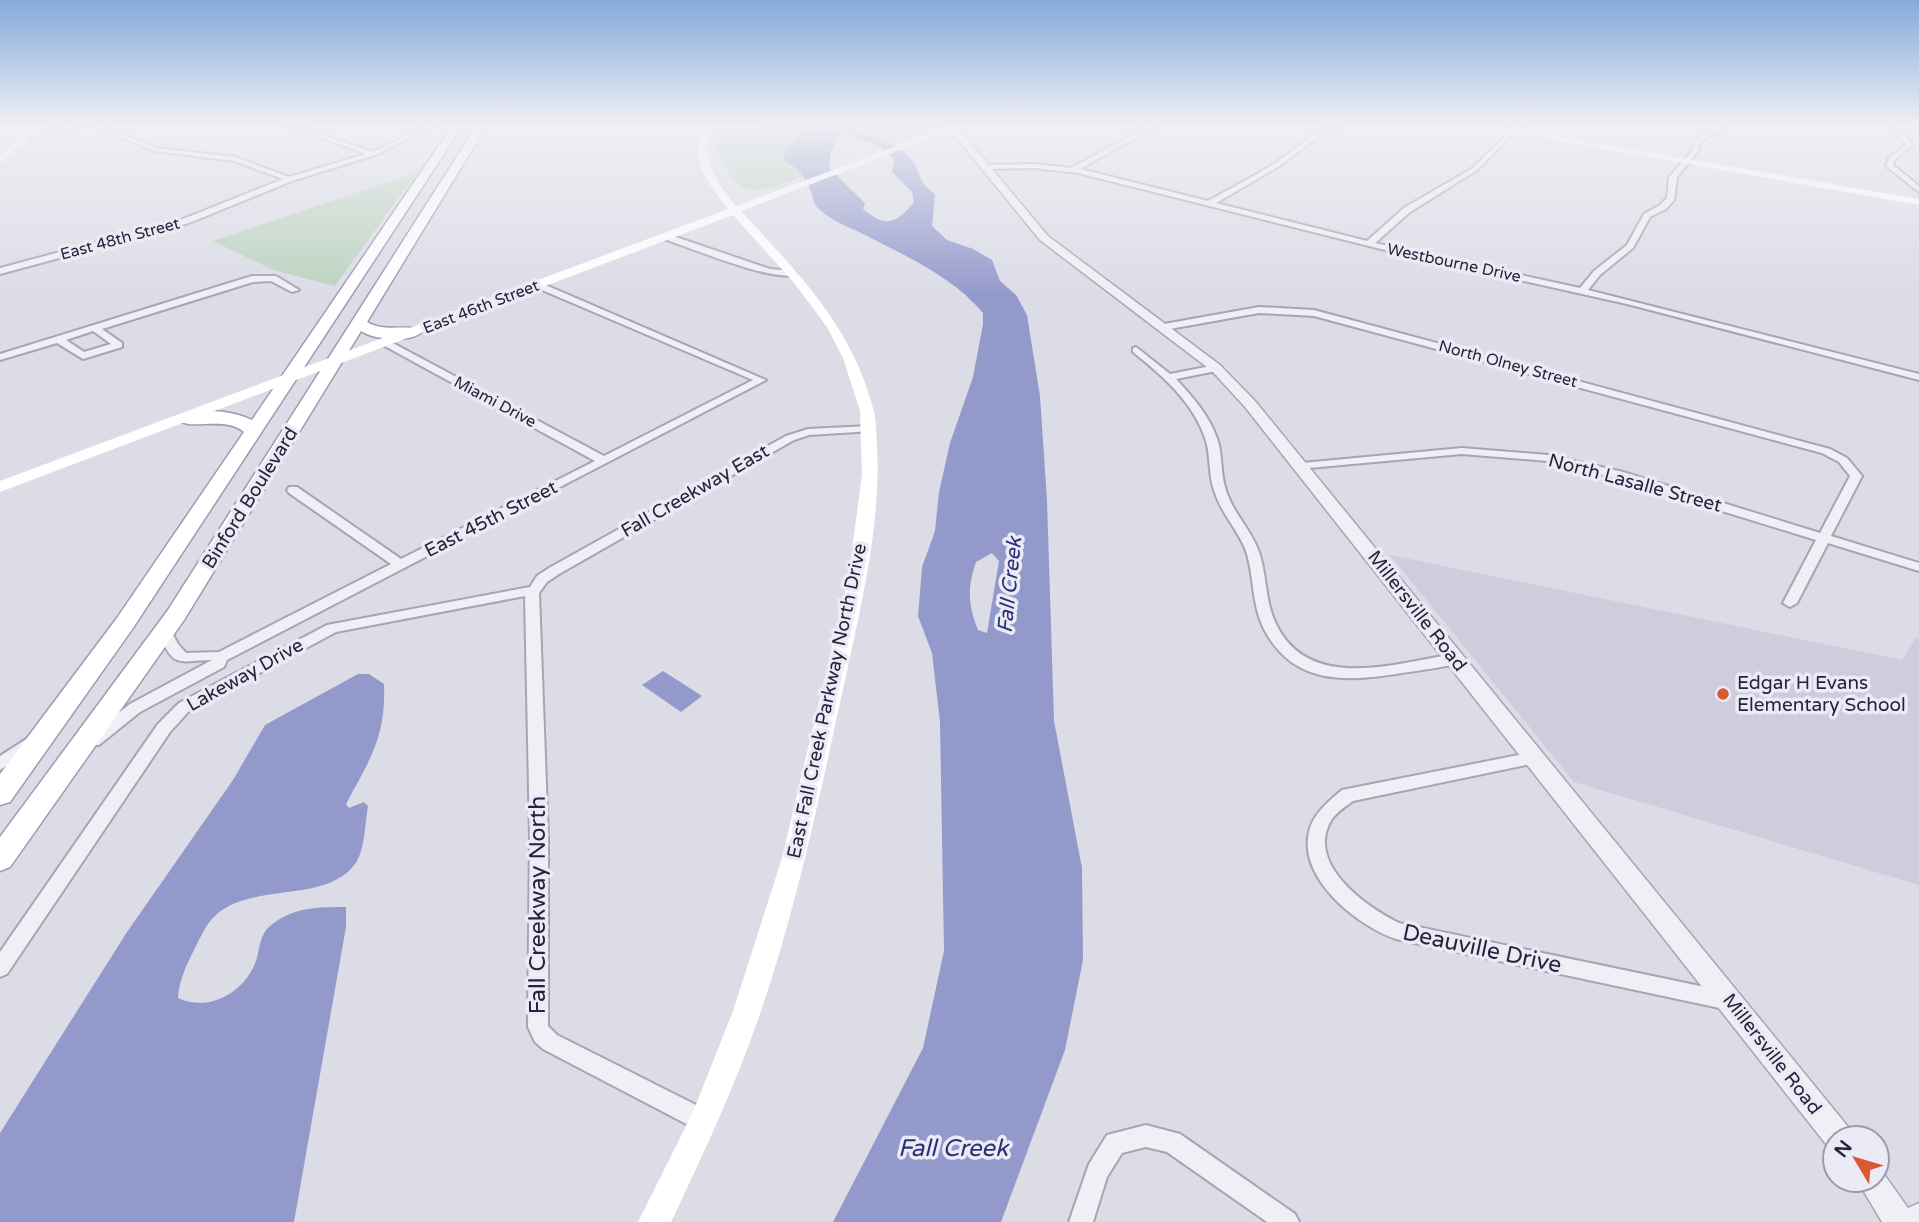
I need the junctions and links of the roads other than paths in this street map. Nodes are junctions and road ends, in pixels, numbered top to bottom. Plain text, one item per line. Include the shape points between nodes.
1 (282, 182) edge
2 (420, 182) edge
3 (446, 182) edge
4 (713, 182) edge
5 (810, 182) edge
6 (998, 182) edge
7 (1123, 182) edge
8 (1248, 182) edge
9 (1453, 182) edge
10 (1673, 182) edge
11 (1803, 182) edge
12 (718, 191) junction
13 (786, 191) junction
14 (1919, 202) edge
15 (1211, 203) junction
16 (735, 211) junction
17 (667, 237) junction
18 (1369, 244) junction
19 (0, 271) edge
20 (792, 274) junction
21 (538, 285) junction
22 (295, 289) dead end
23 (1583, 290) junction
24 (358, 323) junction
25 (1164, 327) junction
26 (95, 328) junction
27 (414, 332) junction
28 (58, 340) junction
29 (386, 343) junction
30 (1136, 350) dead end
31 (0, 357) edge
32 (333, 363) junction
33 (1216, 368) junction
34 (1169, 377) junction
35 (1919, 377) edge
36 (287, 380) junction
37 (186, 419) junction
38 (869, 429) junction
39 (254, 431) junction
40 (604, 461) junction
41 (1302, 467) junction
42 (0, 487) edge
43 (293, 490) dead end
44 (1825, 538) junction
45 (401, 565) junction
46 (1919, 567) edge
47 (534, 590) junction
48 (1790, 603) dead end
49 (164, 632) junction
50 (221, 657) junction
51 (1454, 659) junction
52 (51, 726) junction
53 (79, 754) junction
54 (1534, 758) junction
55 (0, 764) edge
56 (0, 794) edge
57 (0, 859) edge
58 (0, 968) edge
59 (1730, 1001) junction
60 (704, 1121) junction
61 (1828, 1124) edge
62 (1881, 1194) edge
63 (1919, 1218) edge
64 (654, 1222) edge
65 (1081, 1222) edge
66 (1287, 1222) edge
67 (1900, 1222) edge
68 (1914, 1222) edge

1 - 19 street, East 48th Street via 186,221
2 - 36 main road, Binford Boulevard
3 - 24 main road, Binford Boulevard
4 - 12 main road, East Fall Creek Parkway North Drive
5 - 13 main road, East 46th Street
6 - 25 street, Millersville Road via 1044,238
7 - 15 street, Westbourne Drive
8 - 15 street
9 - 18 street via 1407,210
10 - 23 street via 1672,196 1665,205 1647,216 1630,246
11 - 14 main road
12 - 13 main road
12 - 16 main road, East Fall Creek Parkway North Drive
13 - 16 main road, East 46th Street
15 - 18 street, Westbourne Drive
16 - 17 main road, East 46th Street
16 - 20 main road, East Fall Creek Parkway North Drive
17 - 20 street via 769,272
17 - 21 main road, East 46th Street
18 - 23 street, Westbourne Drive
20 - 38 main road, East Fall Creek Parkway North Drive via 843,344 858,378
21 - 27 main road, East 46th Street
21 - 40 street, East 45th Street via 761,380
22 - 26 street via 273,278 252,279
23 - 35 street, Westbourne Drive
24 - 27 main road via 376,334
24 - 32 main road, Binford Boulevard
25 - 33 street, Millersville Road
25 - 44 street, North Olney Street via 1259,310 1319,313 1808,445 1854,470 1855,479
26 - 28 street
26 - 28 street via 119,345 83,356
27 - 29 main road, East 46th Street
28 - 31 street
29 - 32 main road, East 46th Street
29 - 40 street, Miami Drive
30 - 34 street
32 - 36 main road, East 46th Street
32 - 49 main road, Binford Boulevard
33 - 34 street
33 - 41 street, Millersville Road
34 - 51 street via 1209,431 1217,482 1252,553 1266,618 1291,656 1333,674
36 - 37 main road, East 46th Street
36 - 39 main road, Binford Boulevard
37 - 39 main road via 234,417
37 - 42 main road, East 46th Street
38 - 47 street, Fall Creekway East via 808,432 790,438 554,571
38 - 60 main road, East Fall Creek Parkway North Drive via 869,491 857,580 794,858 747,1011
39 - 52 main road, Binford Boulevard
40 - 45 street, East 45th Street
41 - 44 street, North Lasalle Street via 1450,452 1520,454 1597,468
41 - 51 street, Millersville Road
43 - 45 street
44 - 46 street, North Lasalle Street
44 - 48 street
45 - 50 street, East 45th Street
47 - 58 street, Lakeway Drive via 332,628 184,707 164,728
47 - 60 street, Fall Creekway North via 538,1027 550,1042
49 - 50 street, East 45th Street via 179,655
49 - 53 main road, Binford Boulevard
50 - 53 street, East 45th Street via 219,663 135,708
51 - 54 street, Millersville Road
52 - 55 street
52 - 56 main road, Binford Boulevard
53 - 57 main road, Binford Boulevard
54 - 59 street, Millersville Road
54 - 59 street, Deauville Drive via 1348,795 1325,812 1319,825 1316,846 1324,871 1356,909 1407,934
59 - 61 street, Millersville Road
60 - 64 main road, East Fall Creek Parkway North Drive
62 - 67 street
63 - 68 street
65 - 66 street via 1097,1172 1115,1143 1146,1136 1172,1142

